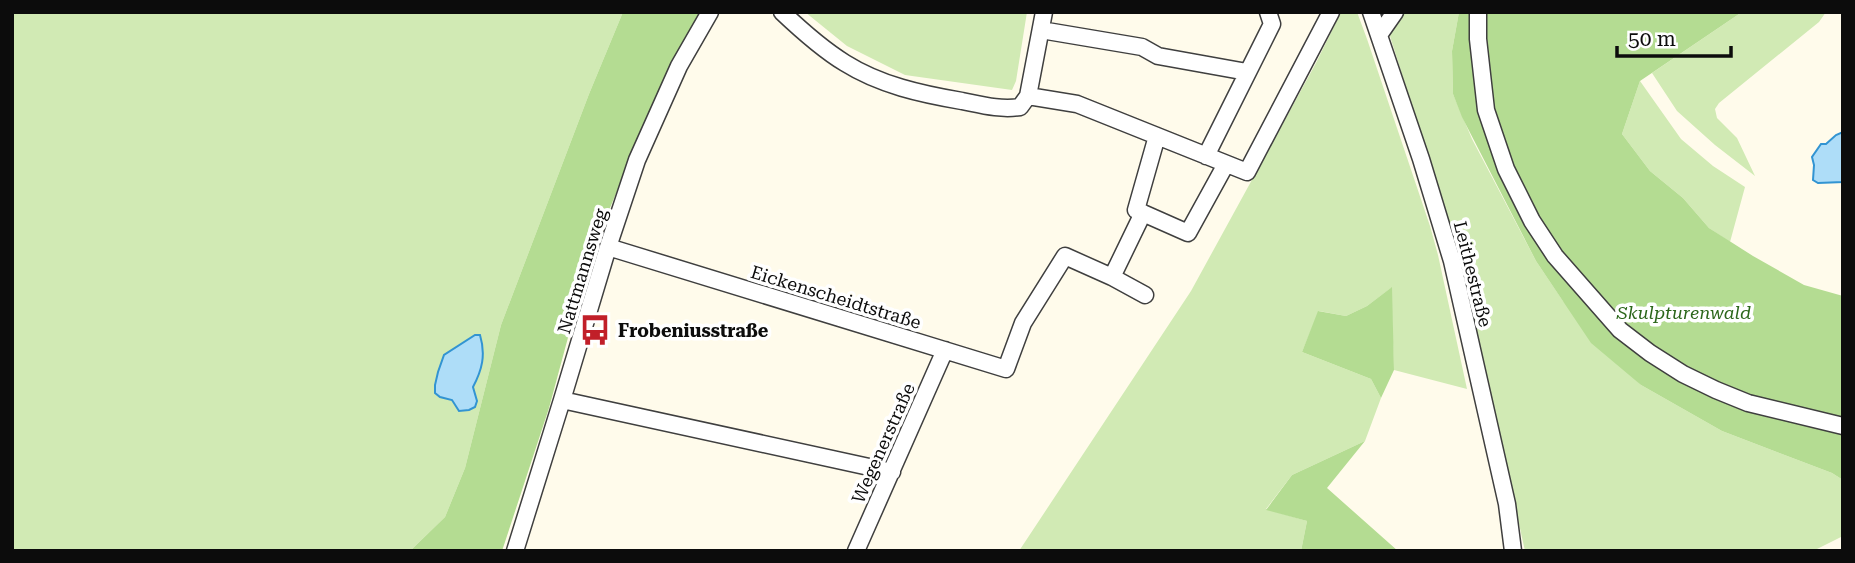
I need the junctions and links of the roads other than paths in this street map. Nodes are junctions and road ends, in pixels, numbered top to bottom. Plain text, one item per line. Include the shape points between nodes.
1 (710, 12) edge
2 (782, 12) edge
3 (1044, 12) edge
4 (1268, 12) edge
5 (1331, 12) edge
6 (1371, 12) edge
7 (1395, 12) edge
8 (1478, 12) edge
9 (1041, 30) junction
10 (1379, 35) junction
11 (1247, 72) junction
12 (1028, 96) junction
13 (1157, 136) junction
14 (1206, 156) junction
15 (1226, 163) junction
16 (1143, 213) junction
17 (608, 247) junction
18 (1111, 277) junction
19 (1145, 295) dead end
20 (945, 350) junction
21 (562, 400) junction
22 (1843, 426) edge
23 (892, 472) junction
24 (515, 551) edge
25 (856, 551) edge
26 (1513, 551) edge

1 - 17 street, Nattmannsweg via 657,113
2 - 12 street via 843,62 902,89 1006,109 1020,107
3 - 9 street
4 - 11 street via 1272,24
5 - 15 street via 1247,172
6 - 10 street, Leithestraße
7 - 10 street
8 - 22 street via 1486,110 1506,169 1555,256 1620,330 1683,374 1716,390 1748,403
9 - 11 street via 1142,47 1158,57
9 - 12 street
10 - 26 street, Leithestraße via 1452,261 1507,504
11 - 14 street
12 - 13 street via 1077,104
13 - 14 street
13 - 16 street via 1136,210
14 - 15 street
15 - 16 street via 1188,233
16 - 18 street
17 - 20 street, Eickenscheidtstraße
17 - 21 street, Nattmannsweg
18 - 19 street
18 - 20 street, Eickenscheidtstraße via 1065,256 1023,323 1006,369
20 - 23 street, Wegenerstraße
21 - 23 street
21 - 24 street, Nattmannsweg
23 - 25 street, Wegenerstraße

